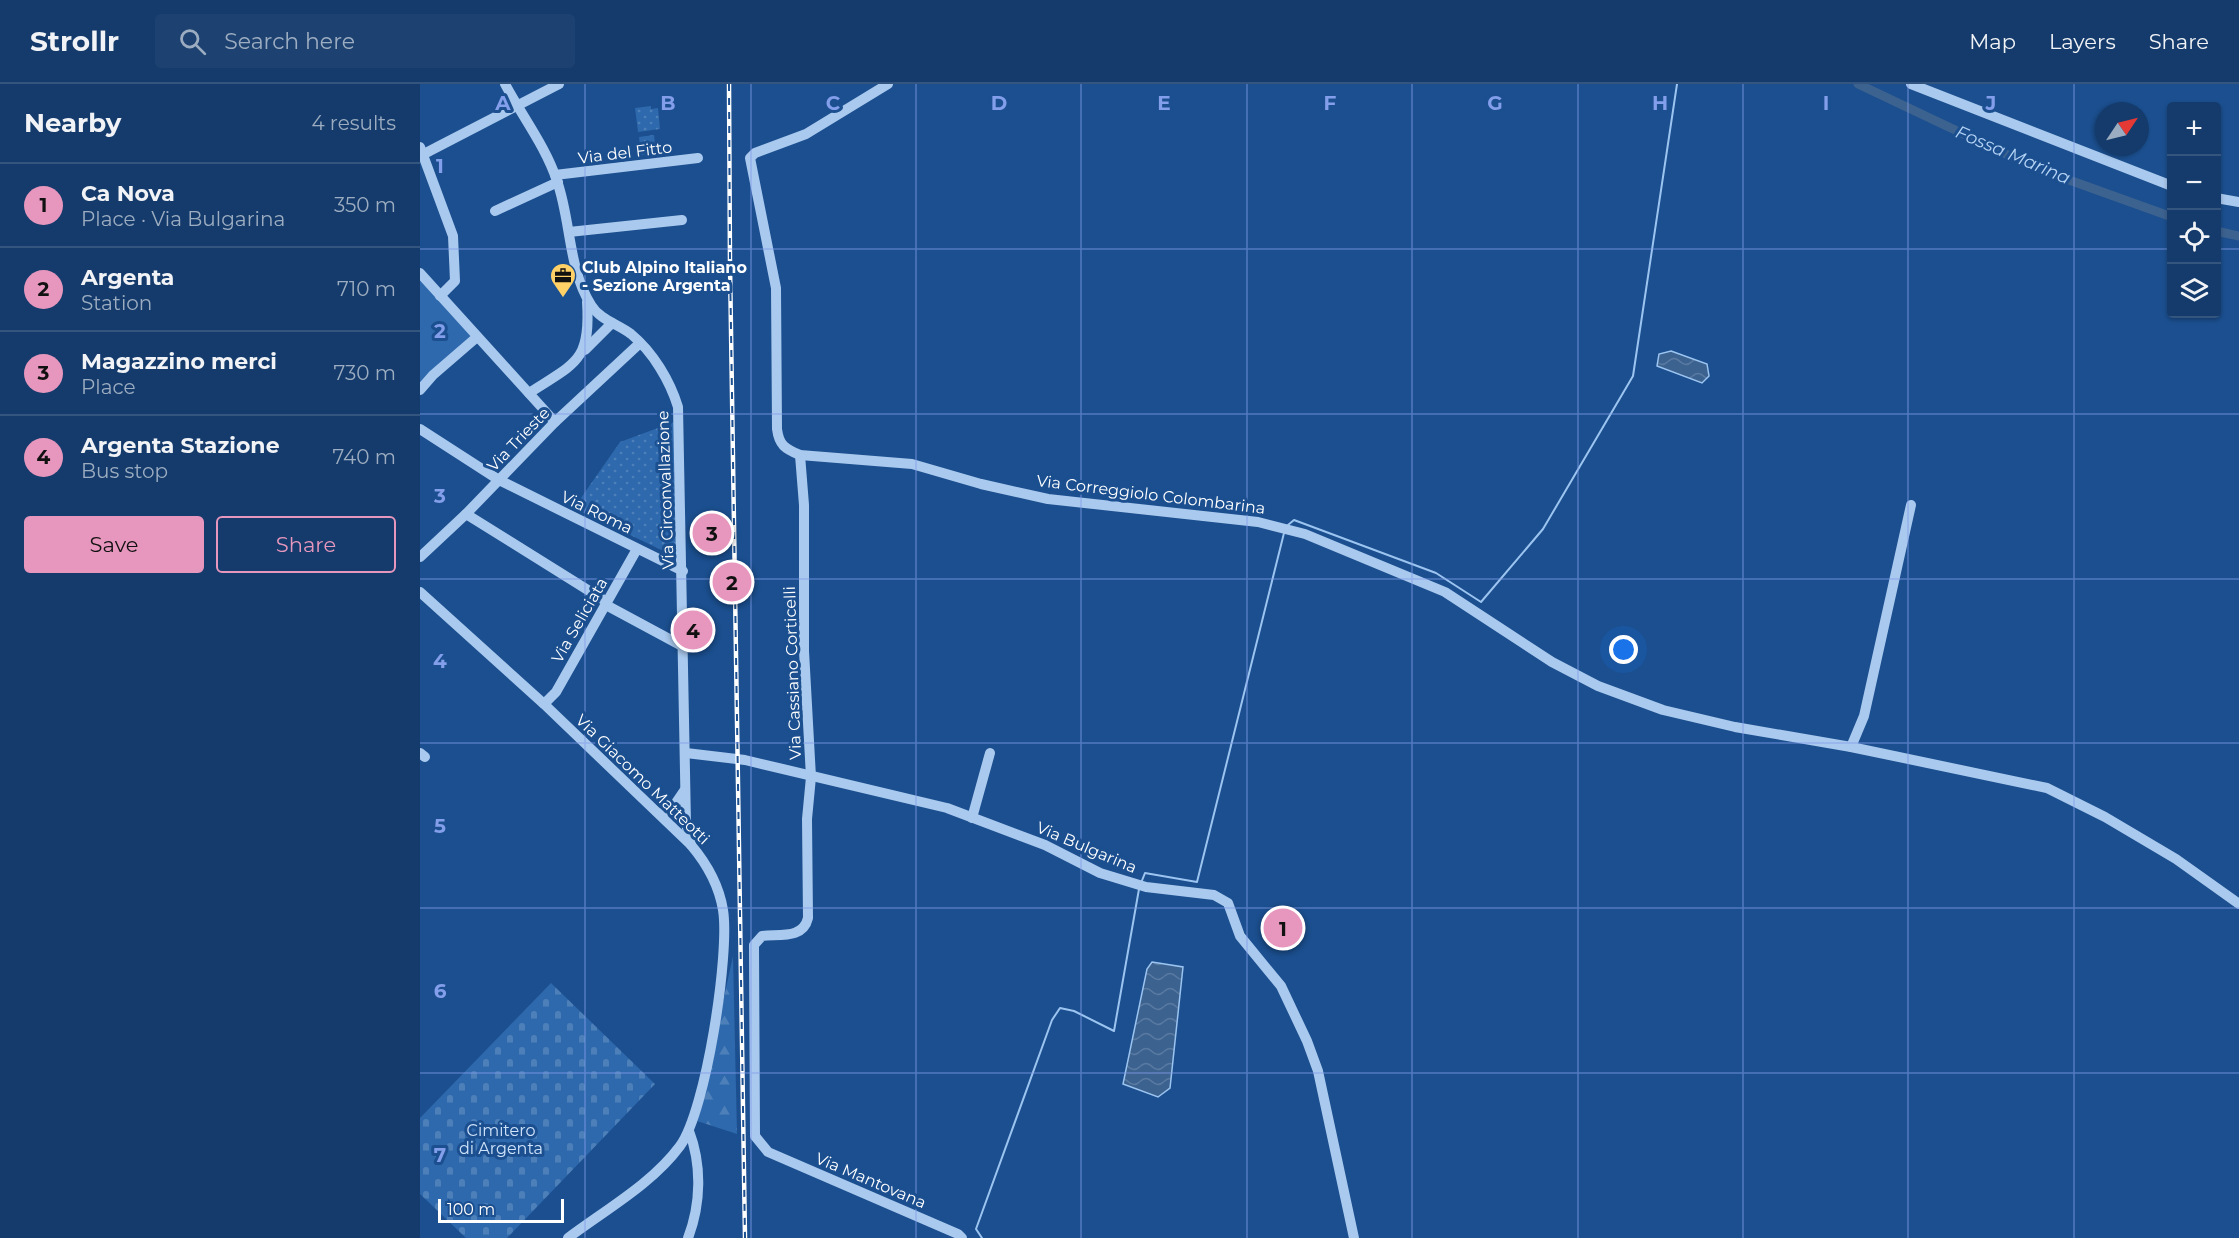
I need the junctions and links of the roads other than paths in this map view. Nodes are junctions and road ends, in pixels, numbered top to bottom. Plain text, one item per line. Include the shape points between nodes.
1 (505, 84) edge
2 (559, 84) edge
3 (888, 84) edge
4 (1911, 84) edge
5 (517, 107) junction
6 (421, 153) edge
7 (698, 158) dead end
8 (556, 179) junction
9 (2167, 184) edge
10 (2221, 199) edge
11 (2239, 202) edge
12 (495, 212) dead end
13 (682, 220) dead end
14 (569, 232) junction
15 (420, 273) edge
16 (442, 298) junction
17 (587, 299) junction
18 (612, 323) junction
19 (477, 337) junction
20 (640, 343) junction
21 (583, 352) junction
22 (420, 390) edge
23 (529, 393) junction
24 (555, 422) junction
25 (420, 429) edge
26 (800, 454) junction
27 (499, 480) junction
28 (1911, 505) dead end
29 (466, 514) junction
30 (637, 549) junction
31 (420, 557) edge
32 (682, 571) junction
33 (420, 592) edge
34 (606, 604) junction
35 (684, 647) junction
36 (544, 704) junction
37 (1851, 747) junction
38 (686, 753) junction
39 (990, 753) dead end
40 (687, 770) junction
41 (811, 777) junction
42 (660, 814) junction
43 (972, 818) junction
44 (691, 845) junction
45 (2239, 904) edge
46 (689, 1131) junction
47 (768, 1152) joint
48 (568, 1238) edge
49 (688, 1238) edge
50 (962, 1238) edge
51 (1354, 1238) edge

1 - 5 street, Via Circonvallazione
2 - 5 street
3 - 26 street via 806,134 755,153 750,162 776,288 778,438 783,447
4 - 9 street
5 - 6 street
5 - 8 street, Via Circonvallazione
6 - 16 street via 453,237 455,281
7 - 8 street, Via del Fitto
8 - 12 street, Via del Fitto
8 - 14 street, Via Circonvallazione
10 - 11 street
13 - 14 street
14 - 17 street, Via Circonvallazione
15 - 16 street
16 - 19 street
17 - 18 street, Via Circonvallazione via 598,314
17 - 21 street via 588,332
18 - 20 street, Via Circonvallazione
18 - 21 street
19 - 22 street
19 - 23 street
20 - 24 street, Via Trieste
20 - 32 street, Via Circonvallazione via 672,387 678,407
21 - 23 street
23 - 24 street
24 - 27 street, Via Trieste
25 - 27 street, Via Roma
26 - 37 street, Via Correggiolo Colombarina via 912,464 1048,499 1190,513 1286,529 1445,592 1552,662 1609,690 1663,710 1735,727
26 - 41 street, Via Cassiano Corticelli
27 - 29 street, Via Trieste
27 - 30 street, Via Roma
28 - 37 street via 1864,716
29 - 31 street, Via Trieste
29 - 34 street
30 - 32 street, Via Roma
30 - 34 street, Via Seliciata
32 - 35 street, Via Circonvallazione
33 - 36 street, Via Giacomo Matteotti
34 - 35 street
34 - 36 street, Via Seliciata via 556,692
35 - 38 street, Via Circonvallazione
36 - 42 street, Via Giacomo Matteotti
37 - 45 street, Via Correggiolo Colombarina via 2047,788 2176,859
38 - 40 street, Via Circonvallazione
38 - 41 street, Via Bulgarina via 725,756
39 - 43 street
40 - 42 street, Via Circonvallazione via 686,788 679,801 668,813
40 - 44 street, Via Circonvallazione via 686,824
41 - 43 street, Via Bulgarina via 947,808
41 - 47 street, Via Cassiano Corticelli via 806,925 796,933 762,936 754,945 754,1132 756,1141
42 - 44 street, Via Giacomo Matteotti
43 - 51 street, Via Bulgarina via 1045,844 1100,873 1140,886 1214,895 1228,903 1240,936 1281,986 1293,1008 1318,1071
44 - 46 street, Via Giacomo Matteotti via 715,884 723,908 724,935 714,1028
46 - 48 street, Via Giacomo Matteotti via 659,1170
46 - 49 street via 698,1160 698,1176 696,1214
47 - 50 street, Via Mantovana

